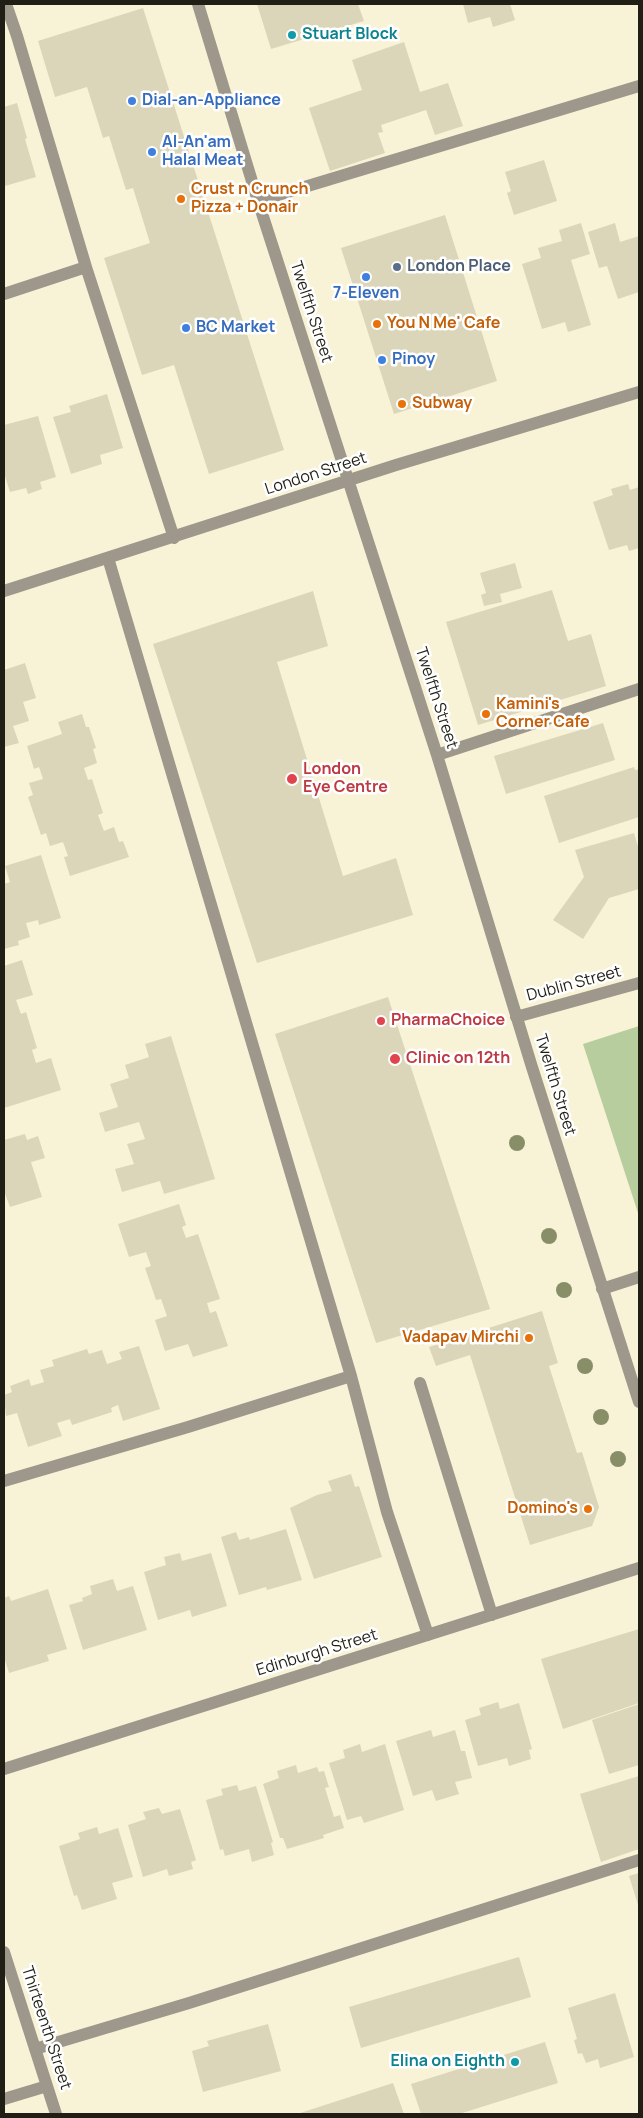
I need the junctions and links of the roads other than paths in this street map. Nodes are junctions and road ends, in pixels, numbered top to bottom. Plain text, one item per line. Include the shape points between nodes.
1 (6, 4) edge
2 (198, 4) edge
3 (639, 86) edge
4 (258, 201) junction
5 (86, 267) junction
6 (4, 294) edge
7 (639, 392) edge
8 (349, 480) junction
9 (174, 538) junction
10 (108, 558) junction
11 (4, 591) edge
12 (639, 689) edge
13 (437, 755) junction
14 (639, 983) edge
15 (516, 1017) junction
16 (639, 1277) edge
17 (602, 1289) junction
18 (351, 1376) junction
19 (420, 1383) dead end
20 (639, 1402) edge
21 (4, 1480) edge
22 (639, 1568) edge
23 (492, 1615) junction
24 (428, 1635) junction
25 (4, 1769) edge
26 (639, 1860) edge
27 (4, 1952) edge
28 (36, 2049) junction
29 (47, 2086) junction
30 (4, 2099) edge
31 (56, 2114) edge

1 - 5 street
2 - 4 street, Twelfth Street
3 - 4 street
4 - 8 street, Twelfth Street
5 - 6 street
5 - 9 street
7 - 8 street, London Street
8 - 9 street, London Street
8 - 13 street, Twelfth Street
9 - 10 street, London Street
10 - 11 street, London Street
10 - 18 street
12 - 13 street
13 - 15 street, Twelfth Street
14 - 15 street, Dublin Street
15 - 17 street, Twelfth Street
16 - 17 street
17 - 20 street, Twelfth Street
18 - 21 street via 188,1428
18 - 24 street via 387,1512
19 - 23 street
22 - 23 street, Edinburgh Street
23 - 24 street, Edinburgh Street
24 - 25 street, Edinburgh Street
26 - 28 street
27 - 28 street, Thirteenth Street
28 - 29 street, Thirteenth Street
29 - 30 street
29 - 31 street, Thirteenth Street

